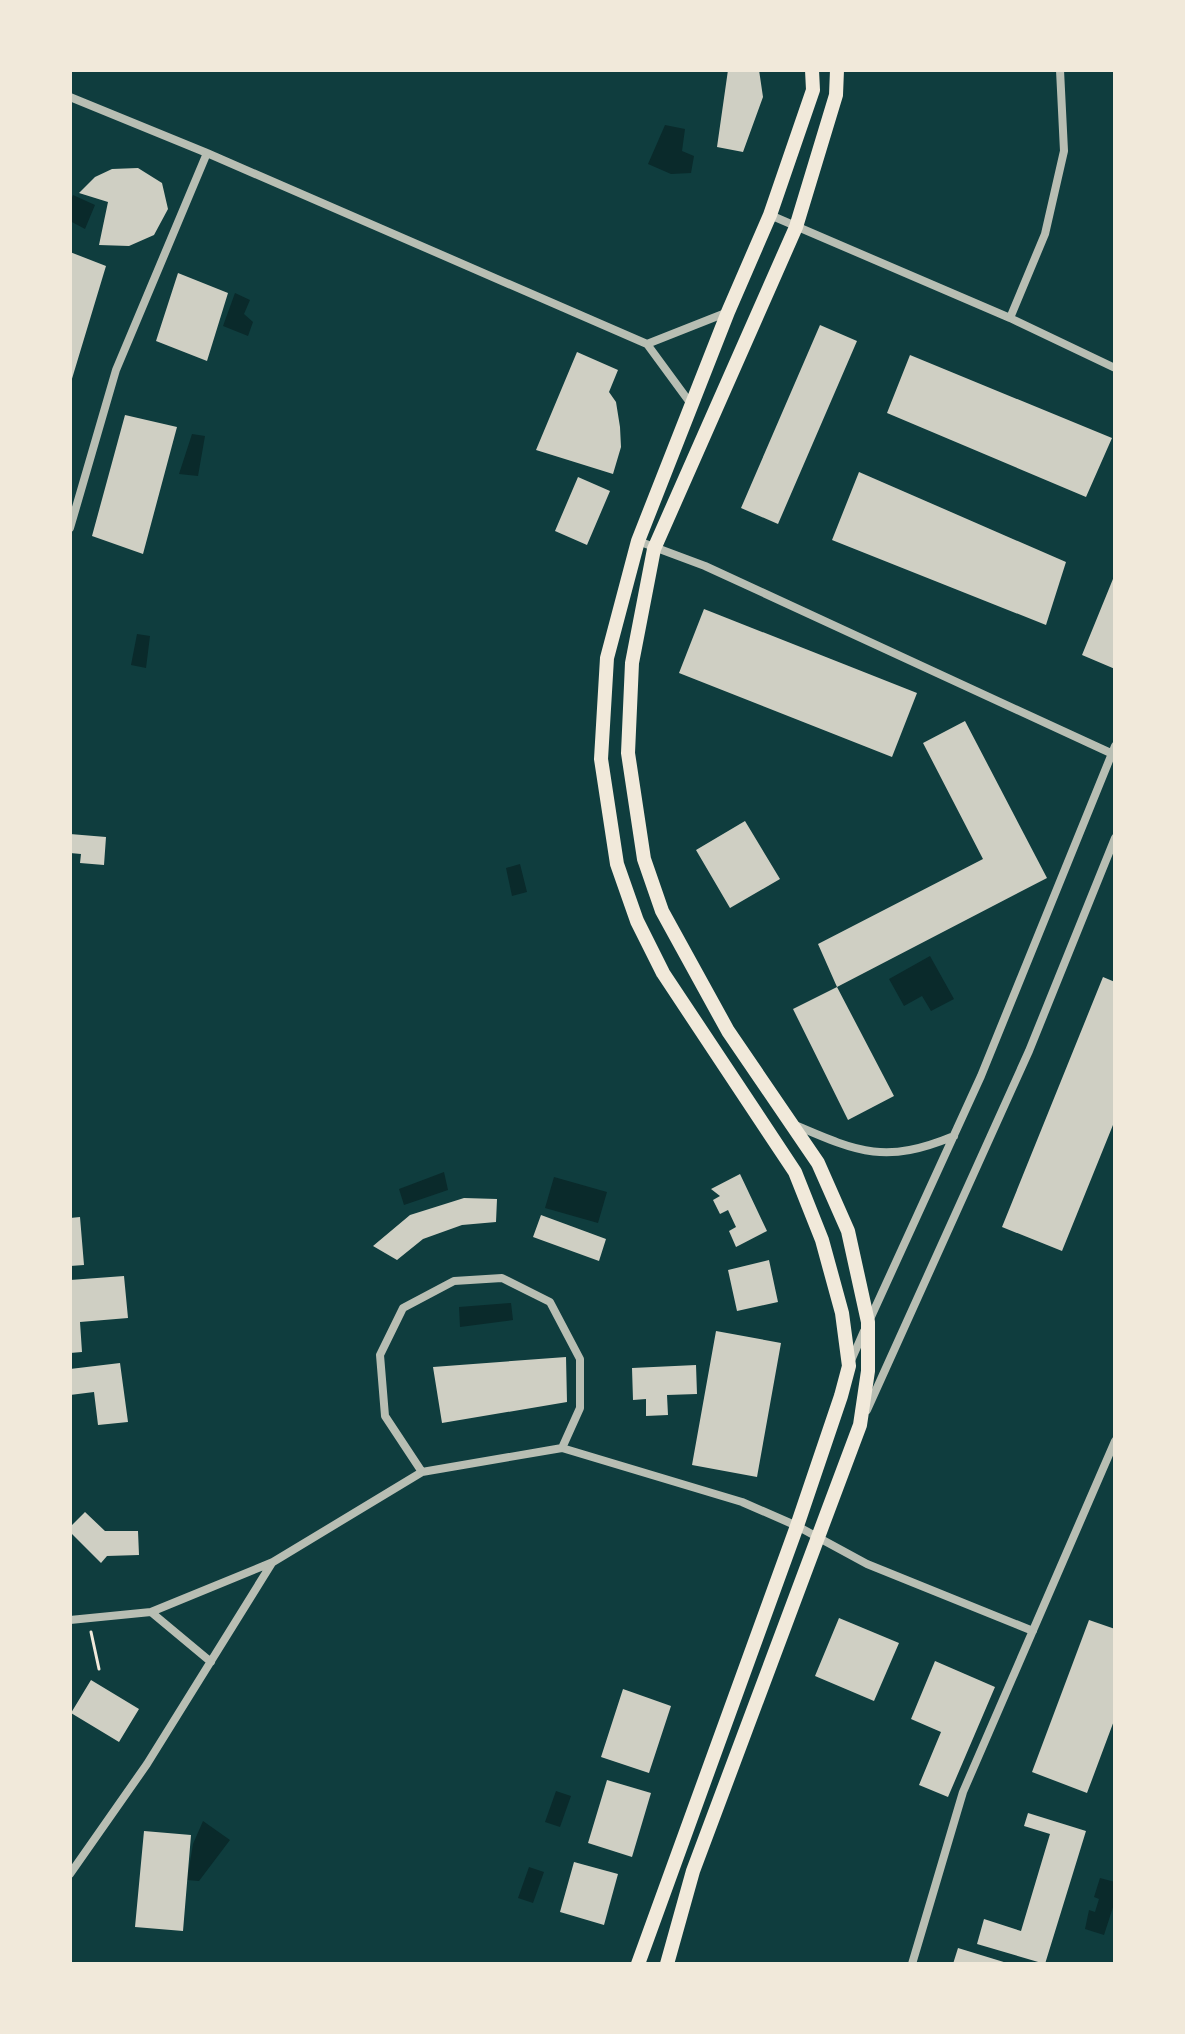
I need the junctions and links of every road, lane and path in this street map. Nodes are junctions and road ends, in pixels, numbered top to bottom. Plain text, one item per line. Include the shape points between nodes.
1 (812, 70) edge
2 (837, 70) edge
3 (1060, 70) edge
4 (70, 97) edge
5 (207, 153) junction
6 (770, 215) junction
7 (796, 227) junction
8 (728, 312) junction
9 (1010, 318) junction
10 (647, 344) junction
11 (1115, 368) edge
12 (691, 404) junction
13 (70, 528) edge
14 (638, 541) junction
15 (654, 549) junction
16 (1114, 752) edge
17 (1115, 838) edge
18 (790, 1123) junction
19 (954, 1136) junction
20 (868, 1322) junction
21 (849, 1366) junction
22 (860, 1425) junction
23 (1115, 1441) edge
24 (562, 1448) junction
25 (422, 1472) junction
26 (797, 1526) junction
27 (817, 1538) junction
28 (273, 1562) junction
29 (151, 1612) junction
30 (70, 1620) edge
31 (88, 1620) junction
32 (1033, 1631) junction
33 (211, 1662) junction
34 (99, 1669) dead end
35 (70, 1874) edge
36 (638, 1964) edge
37 (667, 1964) edge
38 (912, 1964) edge

1 - 6 main road via 813,90
2 - 7 main road via 836,95
3 - 9 street via 1064,151 1045,234
4 - 5 street
5 - 10 street
5 - 13 street via 116,370
6 - 7 street
6 - 8 main road
7 - 9 street
7 - 15 main road
8 - 10 street
8 - 12 main road
9 - 11 street
10 - 12 street
12 - 14 main road
14 - 15 street
14 - 21 main road via 607,658 601,759 617,864 663,973 795,1172 822,1240 842,1313
15 - 16 street via 705,566
15 - 18 main road via 632,663 628,753 644,859 687,960
16 - 19 street
17 - 22 street via 1029,1051
18 - 19 street via 840,1144 885,1153 905,1153
18 - 20 main road via 818,1163 848,1231
19 - 20 street
20 - 21 street
20 - 22 main road
21 - 26 main road
22 - 27 main road
23 - 32 street
24 - 25 street
24 - 25 street via 580,1408 580,1359 550,1302 502,1278 454,1281 403,1308 380,1355 385,1416
24 - 26 street via 742,1502
25 - 28 street
26 - 27 street
26 - 36 main road
27 - 32 street via 867,1564
27 - 37 main road via 693,1871
28 - 29 street
28 - 33 street
29 - 31 street
29 - 33 street
30 - 31 street
31 - 34 path
32 - 38 street via 963,1792
33 - 35 street

